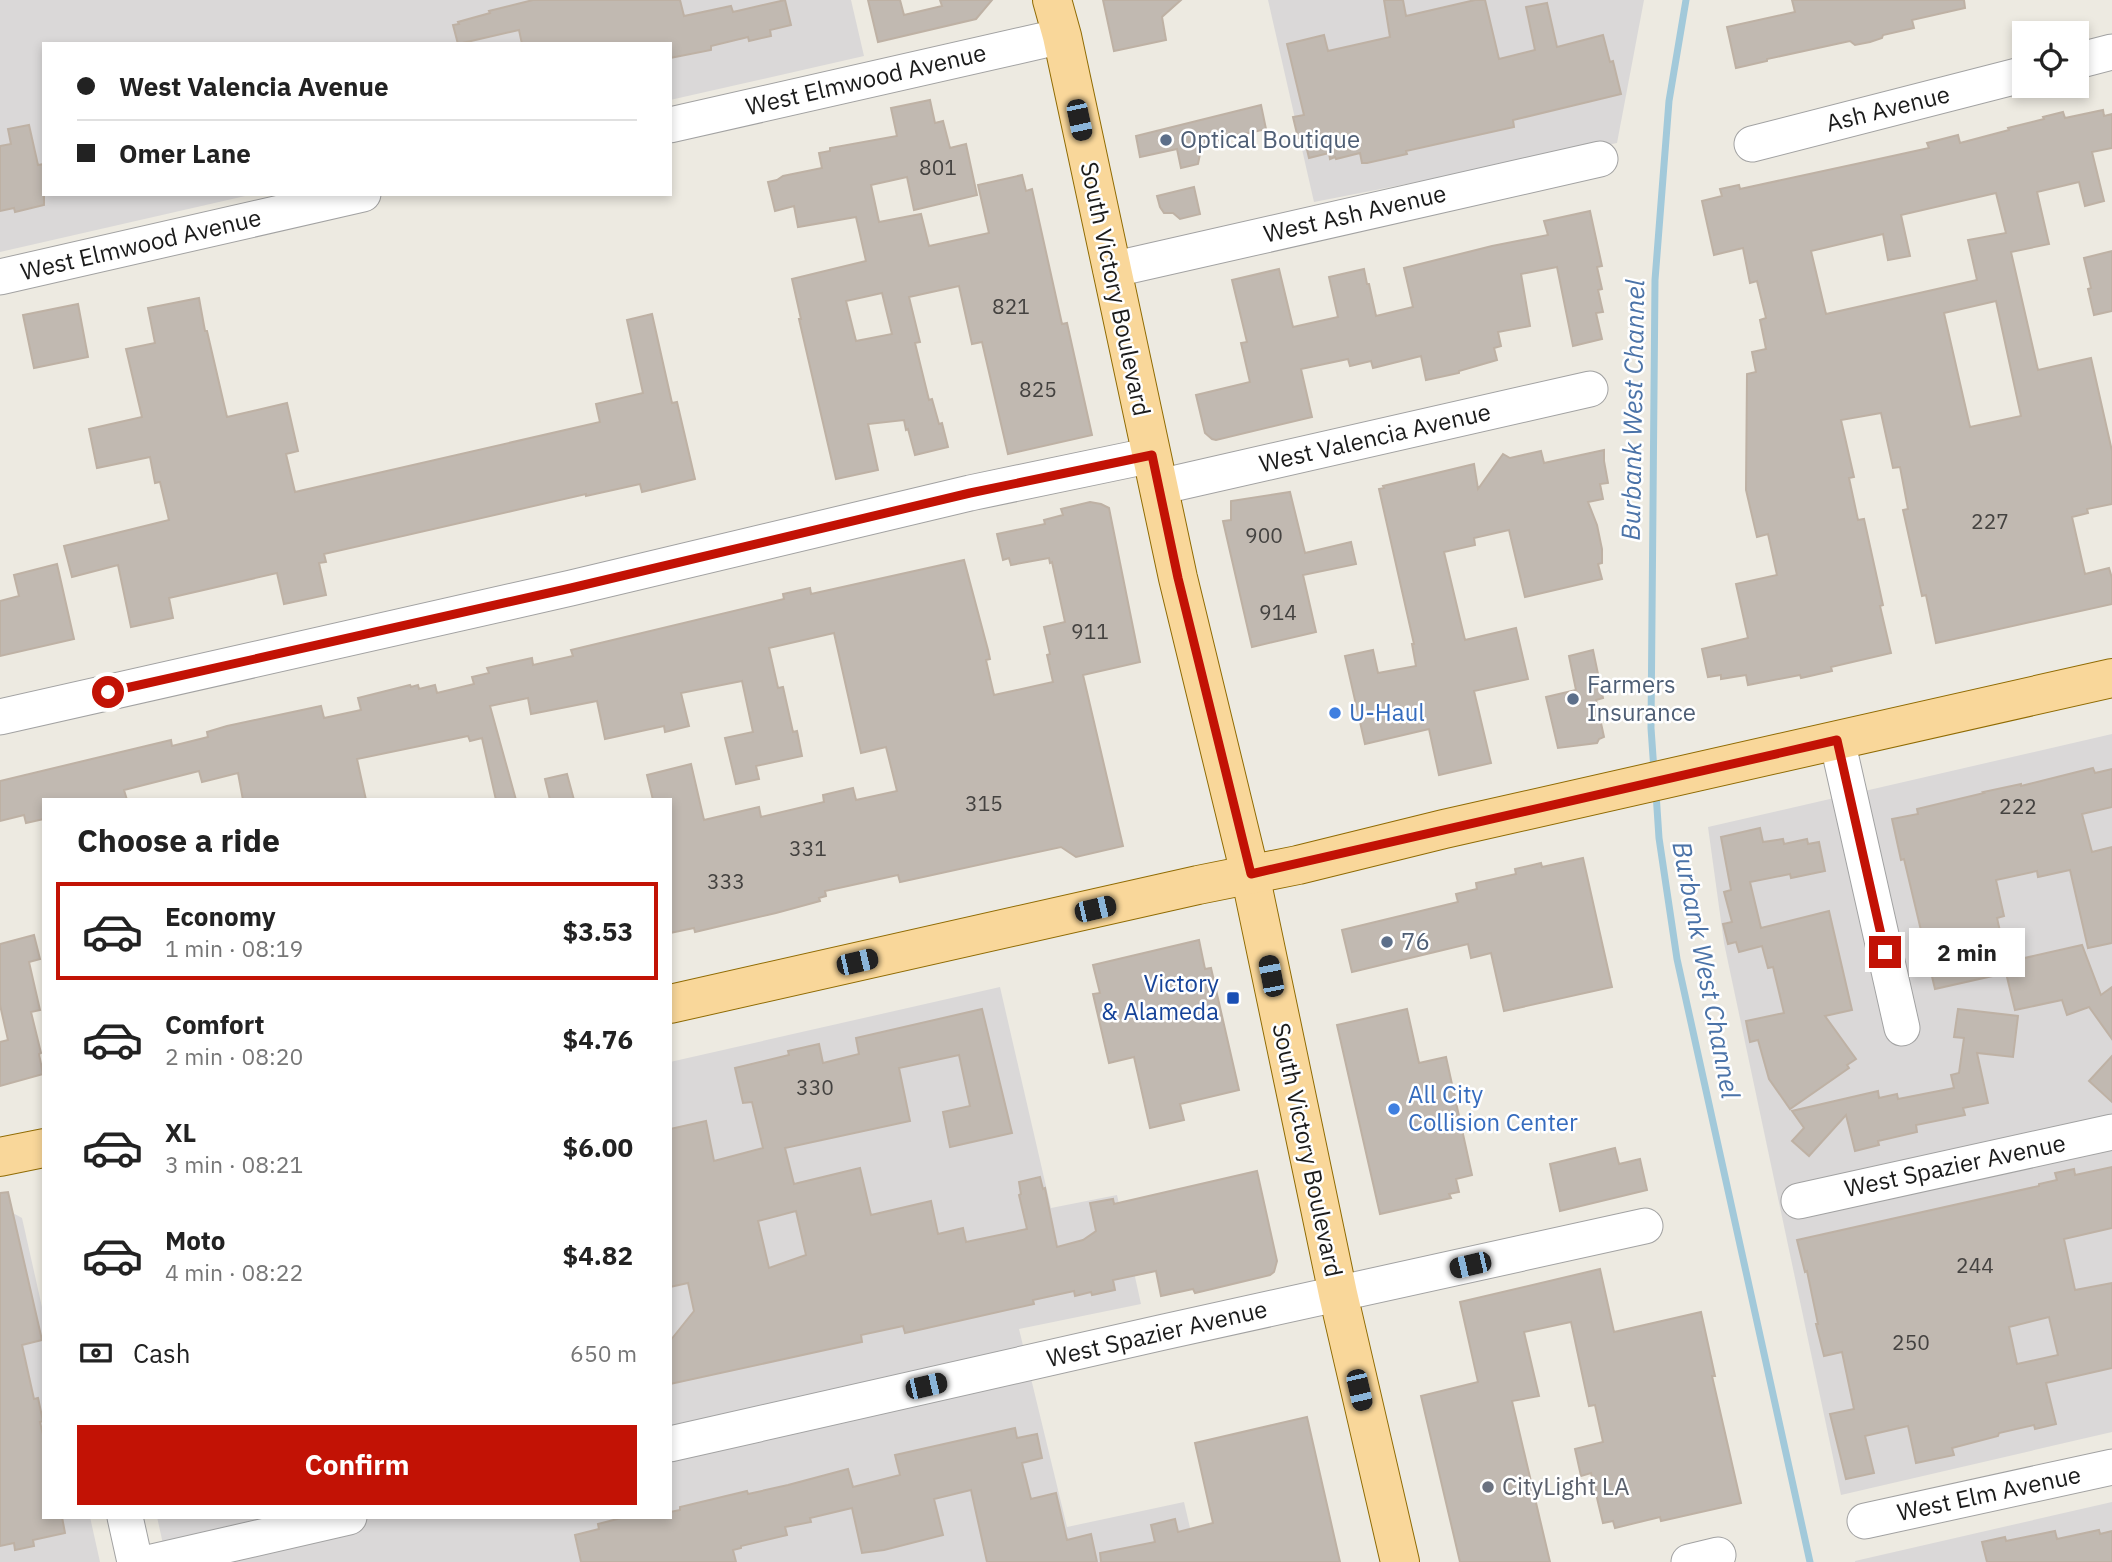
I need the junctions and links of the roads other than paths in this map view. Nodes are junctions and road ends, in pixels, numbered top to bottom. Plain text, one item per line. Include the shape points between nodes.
1 (1057, 18) edge
2 (2112, 52) edge
3 (2089, 58) edge
4 (2012, 77) edge
5 (672, 124) edge
6 (1752, 144) dead end
7 (1600, 159) dead end
8 (354, 196) edge
9 (1111, 270) junction
10 (0, 277) edge
11 (1590, 389) dead end
12 (1155, 471) junction
13 (2112, 678) edge
14 (0, 717) edge
15 (1837, 740) junction
16 (1251, 874) junction
17 (672, 1004) edge
18 (1902, 1028) dead end
19 (2112, 1132) edge
20 (42, 1152) edge
21 (0, 1157) edge
22 (1799, 1200) dead end
23 (1645, 1226) dead end
24 (1338, 1294) junction
25 (672, 1444) edge
26 (2112, 1467) edge
27 (125, 1519) edge
28 (340, 1519) edge
29 (1865, 1521) dead end
30 (135, 1562) edge
31 (152, 1562) edge
32 (1400, 1562) edge

1 - 5 street, West Elmwood Avenue
1 - 9 main road, South Victory Boulevard
2 - 3 street
4 - 6 street, Ash Avenue
7 - 9 street, West Ash Avenue
8 - 10 street, West Elmwood Avenue
9 - 12 main road, South Victory Boulevard
11 - 12 street, West Valencia Avenue
12 - 14 street, West Valencia Avenue via 970,493
12 - 16 main road, South Victory Boulevard
13 - 15 main road
15 - 16 main road
15 - 18 street
16 - 17 main road
16 - 24 main road, South Victory Boulevard
19 - 22 street, West Spazier Avenue
20 - 21 main road
23 - 24 street, West Spazier Avenue
24 - 25 street, West Spazier Avenue
24 - 32 main road, South Victory Boulevard
26 - 29 street, West Elm Avenue
27 - 30 street
28 - 31 street

